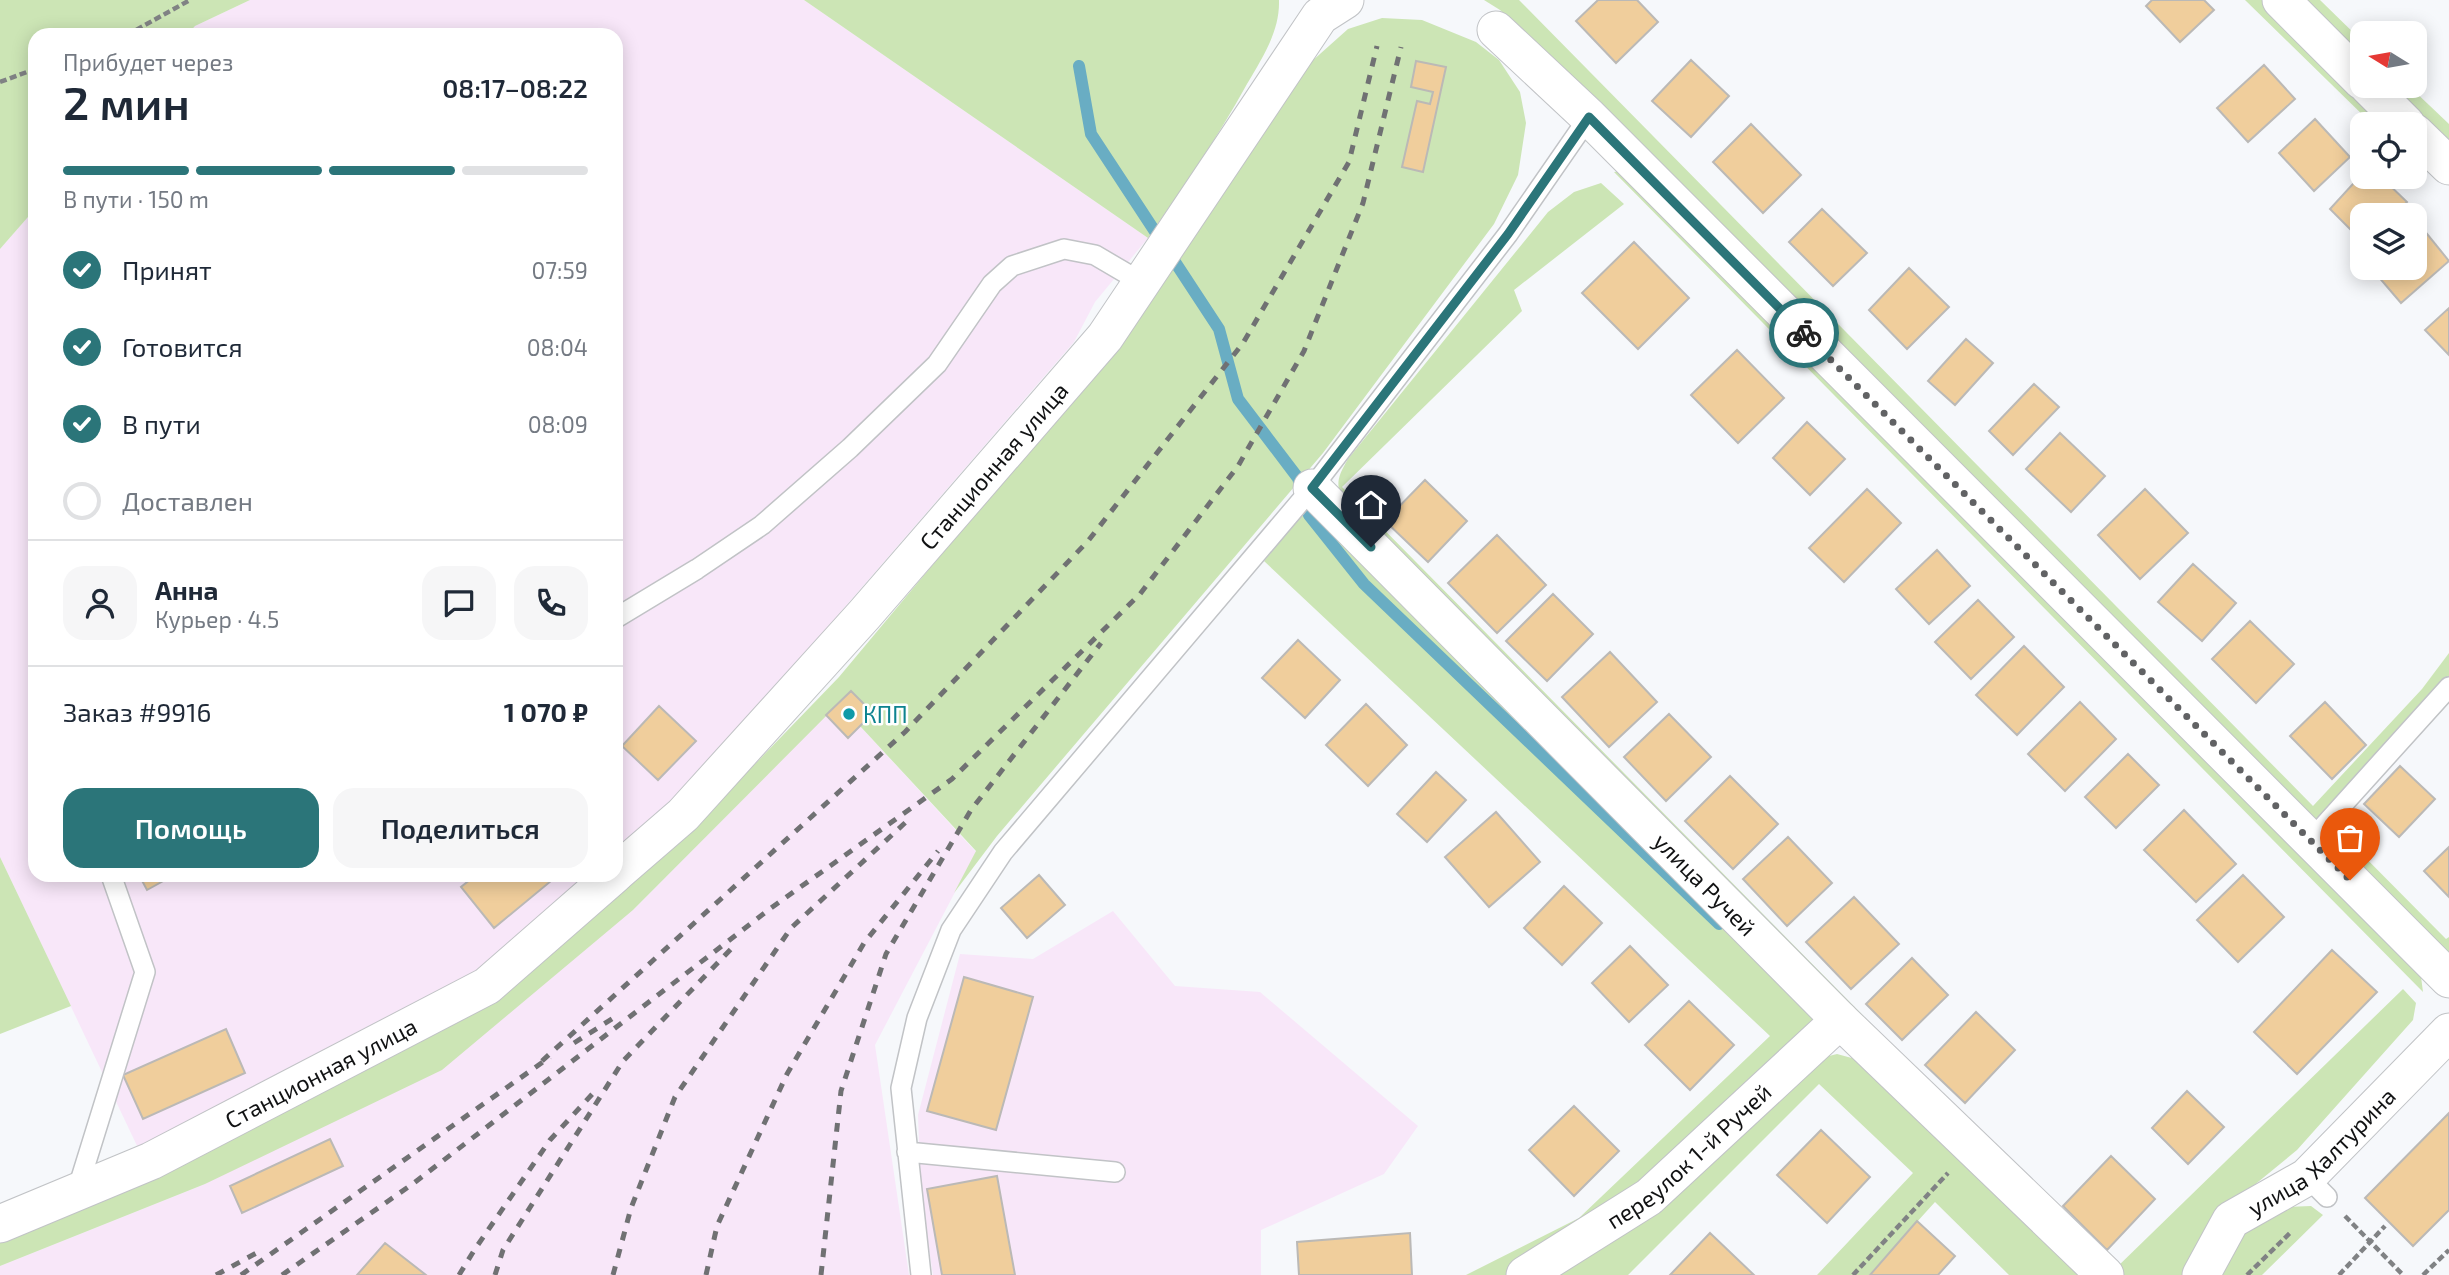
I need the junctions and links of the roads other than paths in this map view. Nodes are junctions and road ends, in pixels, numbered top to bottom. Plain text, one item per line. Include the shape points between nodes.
1 (2281, 0) edge
2 (1327, 5) edge
3 (1496, 30) dead end
4 (2350, 69) edge
5 (2380, 98) edge
6 (2394, 112) edge
7 (1589, 117) junction
8 (2427, 145) edge
9 (2449, 166) edge
10 (1141, 282) junction
11 (1312, 488) junction
12 (623, 614) edge
13 (2449, 687) edge
14 (2311, 840) junction
15 (623, 867) edge
16 (113, 882) edge
17 (606, 882) edge
18 (2449, 979) edge
19 (1840, 1020) junction
20 (2449, 1032) edge
21 (907, 1152) junction
22 (1115, 1172) dead end
23 (77, 1191) junction
24 (0, 1224) edge
25 (921, 1275) edge
26 (1525, 1275) edge
27 (2105, 1275) edge
28 (2200, 1275) edge

1 - 4 street
2 - 10 street, Станционная улица
3 - 7 street
5 - 6 street
7 - 11 lane via 1508,234
7 - 14 street
8 - 9 street
10 - 12 lane via 1095,255 1064,249 1012,266 992,284 936,364 850,447 762,525
10 - 15 street, Станционная улица via 1105,337 863,615 683,815
11 - 19 street, улица Ручей
11 - 21 lane via 1003,852 951,930 917,1018 901,1088
13 - 14 lane
14 - 18 street
16 - 23 lane via 145,972
17 - 23 street, Станционная улица via 487,986 151,1161
19 - 26 street, переулок 1-й Ручей via 1649,1196
19 - 27 street, улица Ручей
20 - 28 street, улица Халтурина via 2317,1187 2231,1220
21 - 22 lane
21 - 25 lane
23 - 24 street, Станционная улица

